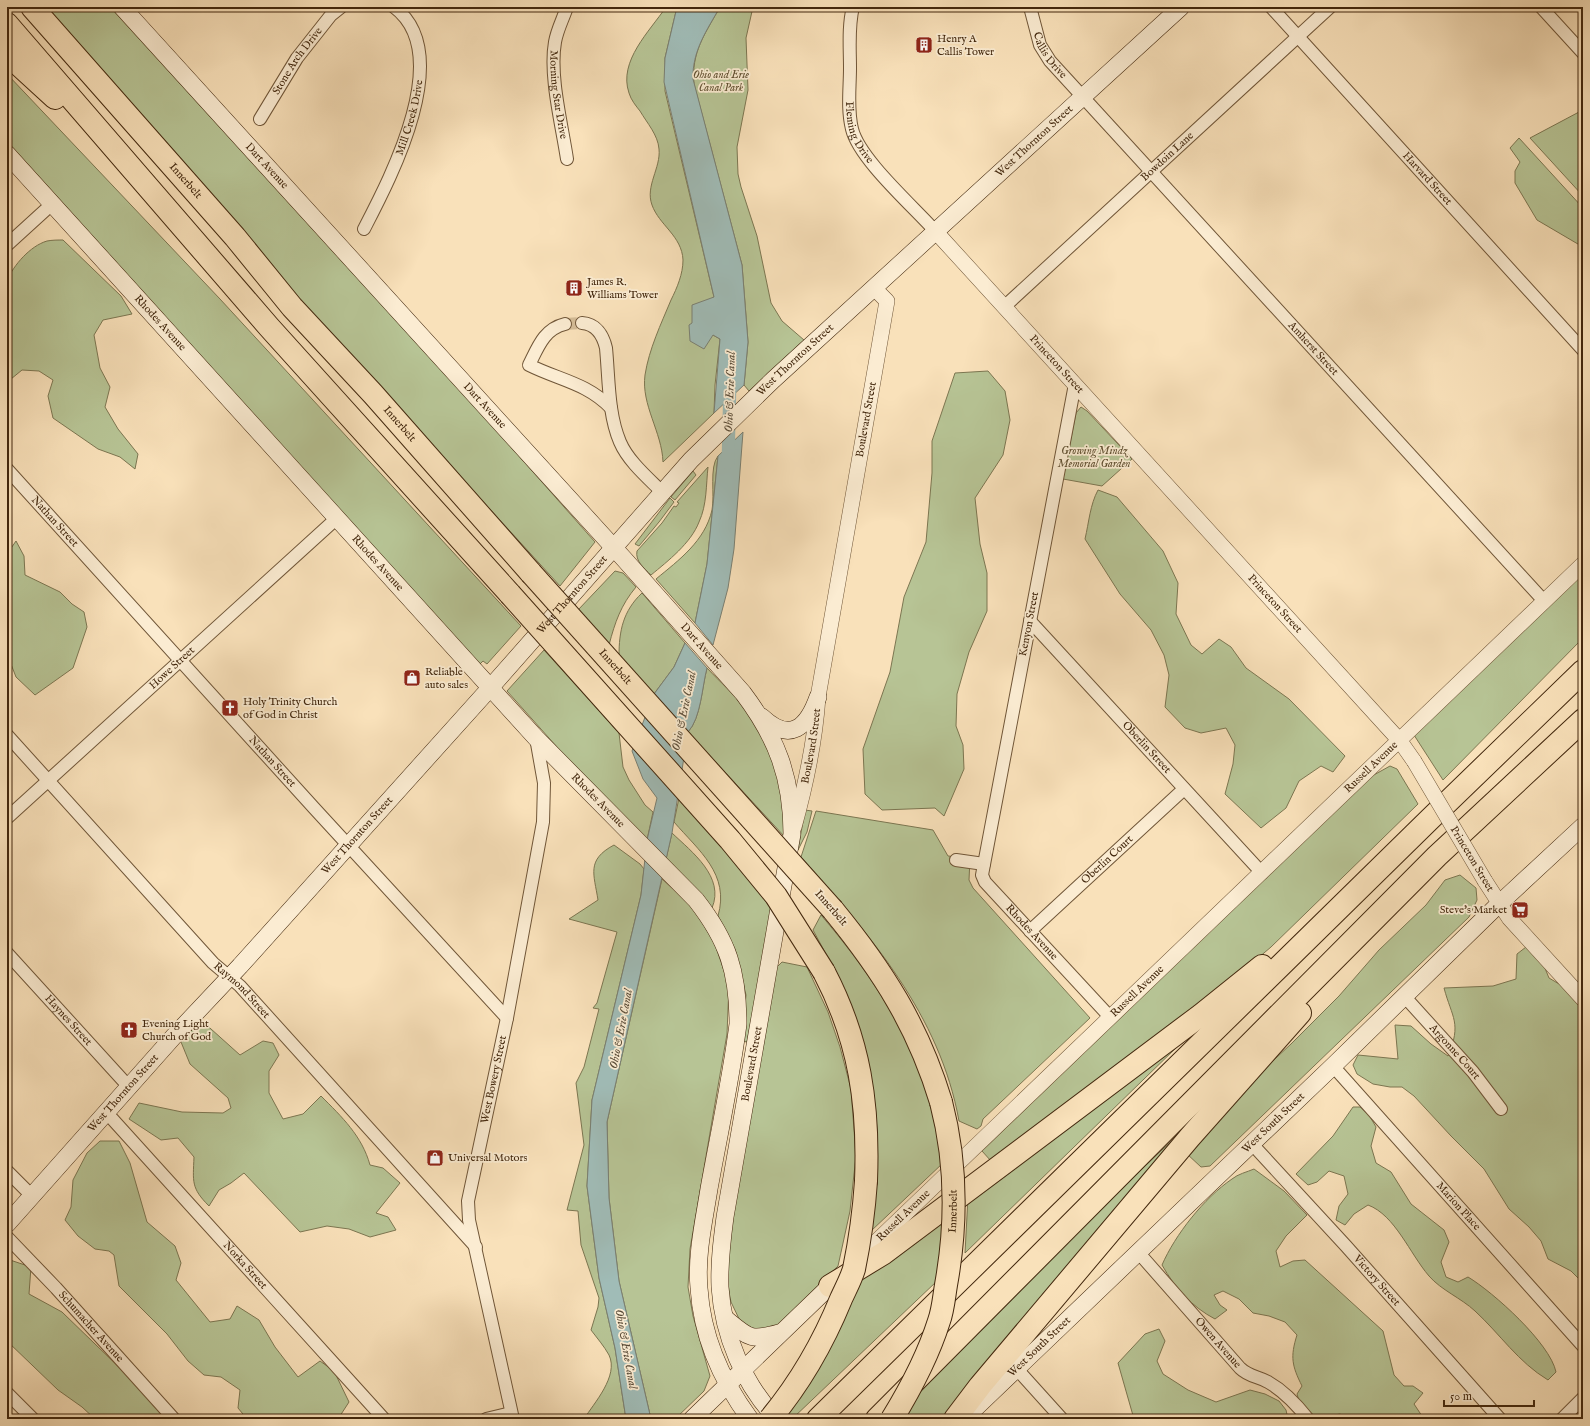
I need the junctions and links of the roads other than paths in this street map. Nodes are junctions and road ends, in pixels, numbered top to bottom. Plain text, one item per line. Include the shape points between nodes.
1 (32, 7) edge
2 (122, 7) edge
3 (341, 7) edge
4 (394, 7) edge
5 (567, 7) edge
6 (853, 7) edge
7 (1030, 7) edge
8 (1181, 7) edge
9 (1271, 7) edge
10 (1330, 7) edge
11 (1541, 7) edge
12 (7, 24) edge
13 (1298, 36) junction
14 (1583, 53) edge
15 (7, 54) edge
16 (1082, 96) junction
17 (260, 120) dead end
18 (7, 154) edge
19 (567, 159) dead end
20 (1151, 172) junction
21 (52, 204) junction
22 (168, 209) junction
23 (364, 229) dead end
24 (936, 232) junction
25 (7, 246) edge
26 (874, 288) junction
27 (1004, 307) junction
28 (582, 323) tunnel mouth
29 (565, 324) tunnel mouth
30 (1583, 350) edge
31 (1074, 384) junction
32 (611, 408) junction
33 (7, 469) edge
34 (662, 492) junction
35 (337, 518) junction
36 (613, 547) junction
37 (1583, 564) edge
38 (1544, 601) junction
39 (1030, 621) junction
40 (181, 661) junction
41 (1583, 662) edge
42 (1583, 671) edge
43 (490, 688) junction
44 (818, 697) junction
45 (760, 715) junction
46 (1578, 726) edge
47 (7, 735) edge
48 (536, 738) junction
49 (1400, 741) junction
50 (1508, 745) junction
51 (48, 781) junction
52 (1184, 789) junction
53 (7, 818) edge
54 (1430, 819) junction
55 (1583, 826) edge
56 (792, 834) junction
57 (349, 845) junction
58 (1437, 856) junction
59 (956, 860) dead end
60 (984, 864) junction
61 (1262, 873) junction
62 (1500, 903) junction
63 (1030, 931) junction
64 (7, 953) edge
65 (230, 977) junction
66 (735, 977) joint
67 (1405, 997) junction
68 (1583, 999) edge
69 (1110, 1017) junction
70 (507, 1018) junction
71 (1333, 1066) junction
72 (129, 1087) junction
73 (1501, 1109) dead end
74 (106, 1112) junction
75 (1252, 1144) junction
76 (7, 1171) edge
77 (32, 1196) junction
78 (7, 1224) edge
79 (7, 1237) edge
80 (476, 1247) junction
81 (1138, 1252) junction
82 (830, 1286) junction
83 (726, 1319) junction
84 (782, 1333) junction
85 (1583, 1346) edge
86 (1016, 1368) junction
87 (743, 1370) junction
88 (727, 1385) junction
89 (7, 1393) edge
90 (1583, 1398) edge
91 (823, 1414) edge
92 (512, 1416) edge
93 (693, 1418) edge
94 (33, 1419) edge
95 (174, 1419) edge
96 (384, 1419) edge
97 (486, 1419) edge
98 (750, 1419) edge
99 (770, 1419) edge
100 (777, 1419) edge
101 (877, 1419) edge
102 (892, 1419) edge
103 (955, 1419) edge
104 (964, 1419) edge
105 (1062, 1419) edge
106 (1308, 1419) edge
107 (1500, 1419) edge
108 (1562, 1419) edge

1 - 102 highway, Innerbelt, bridge via 235,237 292,307 373,394 833,910 868,954 897,998 921,1045 941,1102 949,1135 954,1191 951,1256 940,1319 916,1377
2 - 36 main road, Dart Avenue
3 - 17 street, Stone Arch Drive via 298,58
4 - 23 street, Mill Creek Drive via 409,21 417,38 417,91 413,114 399,155
5 - 19 street, Morning Star Drive via 557,32 553,56
6 - 24 street, Fleming Drive via 850,99 851,124 856,140 865,155
7 - 16 street, Callis Drive via 1037,35 1045,53
8 - 16 main road, West Thornton Street
9 - 13 street, Harvard Street
10 - 13 street, Bowdoin Lane
11 - 14 street
12 - 22 highway
13 - 20 street, Bowdoin Lane
13 - 30 street, Harvard Street
15 - 22 highway via 64,106
16 - 20 street, Amherst Street
16 - 24 main road, West Thornton Street
18 - 21 main road, Rhodes Avenue
20 - 27 street, Bowdoin Lane
20 - 38 street, Amherst Street
21 - 25 street
21 - 35 main road, Rhodes Avenue
22 - 99 highway, bridge via 269,327 730,840 776,896 824,972 844,1016 859,1066 867,1134 864,1213 853,1270 827,1332 806,1369
24 - 26 main road, West Thornton Street
24 - 27 street, Princeton Street
26 - 34 main road, West Thornton Street via 773,380
26 - 44 street, Boulevard Street via 887,301
27 - 31 street, Princeton Street
28 - 32 street via 592,326 604,338
29 - 32 street via 555,327 546,334 529,365 590,390
31 - 39 street, Kenyon Street
31 - 49 street, Princeton Street
32 - 34 street via 620,443
33 - 40 street, Nathan Street
34 - 36 main road, West Thornton Street
35 - 40 street, Howe Street
35 - 43 main road, Rhodes Avenue
36 - 43 main road, West Thornton Street
36 - 45 main road, Dart Avenue
37 - 38 street, Russell Avenue
38 - 49 street, Russell Avenue
39 - 52 street, Oberlin Street
39 - 60 street, Kenyon Street
40 - 51 street, Howe Street
40 - 57 street, Nathan Street
41 - 50 highway
42 - 50 highway
43 - 48 main road, Rhodes Avenue
43 - 57 main road, West Thornton Street
44 - 45 main road, Boulevard Street via 809,719 796,730 782,730
44 - 56 street, Boulevard Street via 815,733 805,787
45 - 56 main road, Dart Avenue via 784,768 792,808
46 - 58 highway
47 - 51 street, Raymond Street
48 - 66 main road, Rhodes Avenue via 696,900 718,930
48 - 70 street, West Bowery Street via 544,783 543,822
49 - 61 street, Russell Avenue
49 - 62 street, Princeton Street, bridge
50 - 54 highway
51 - 53 street, Howe Street
51 - 65 street, Raymond Street via 212,962
52 - 61 street, Oberlin Street
52 - 63 street, Oberlin Court
54 - 82 highway via 1201,1015 884,1253
54 - 91 highway
55 - 62 main road, West South Street
56 - 83 main road, Boulevard Street via 725,1217 720,1288
57 - 65 main road, West Thornton Street
57 - 70 street, Nathan Street
58 - 101 highway
58 - 103 highway via 1190,1137
59 - 60 street
60 - 63 street, Rhodes Avenue via 982,875 985,882
61 - 69 street, Russell Avenue
62 - 67 main road, West South Street
62 - 68 street, Princeton Street via 1508,918
63 - 69 street, Rhodes Avenue
64 - 72 street, Haynes Street
65 - 72 main road, West Thornton Street
65 - 80 street, Raymond Street
66 - 88 main road, Boulevard Street via 738,996 737,1030 700,1244 698,1276 704,1324
67 - 71 main road, West South Street
67 - 73 street, Argonne Court via 1473,1072
69 - 82 street, Russell Avenue
70 - 80 street, West Bowery Street via 468,1201 469,1220
71 - 75 main road, West South Street
71 - 85 street, Marion Place
72 - 74 main road, West Thornton Street
74 - 77 main road, West Thornton Street
74 - 96 street, Norka Street
75 - 81 main road, West South Street
75 - 107 street, Victory Street
76 - 77 street
77 - 78 main road, West Thornton Street
79 - 95 street, Schumacher Avenue
80 - 92 street, West Bowery Street
81 - 86 main road, West South Street
81 - 106 street, Owen Avenue via 1247,1374 1275,1386
82 - 84 main road, Russell Avenue
83 - 84 main road via 751,1338 760,1339
83 - 87 main road, Boulevard Street via 731,1342
84 - 87 main road, Russell Avenue
86 - 104 main road, West South Street
86 - 105 street
87 - 88 main road, Russell Avenue
87 - 100 main road, Boulevard Street via 760,1400
88 - 93 main road, Russell Avenue
88 - 98 main road, Boulevard Street
89 - 94 street
90 - 108 street
92 - 97 street

